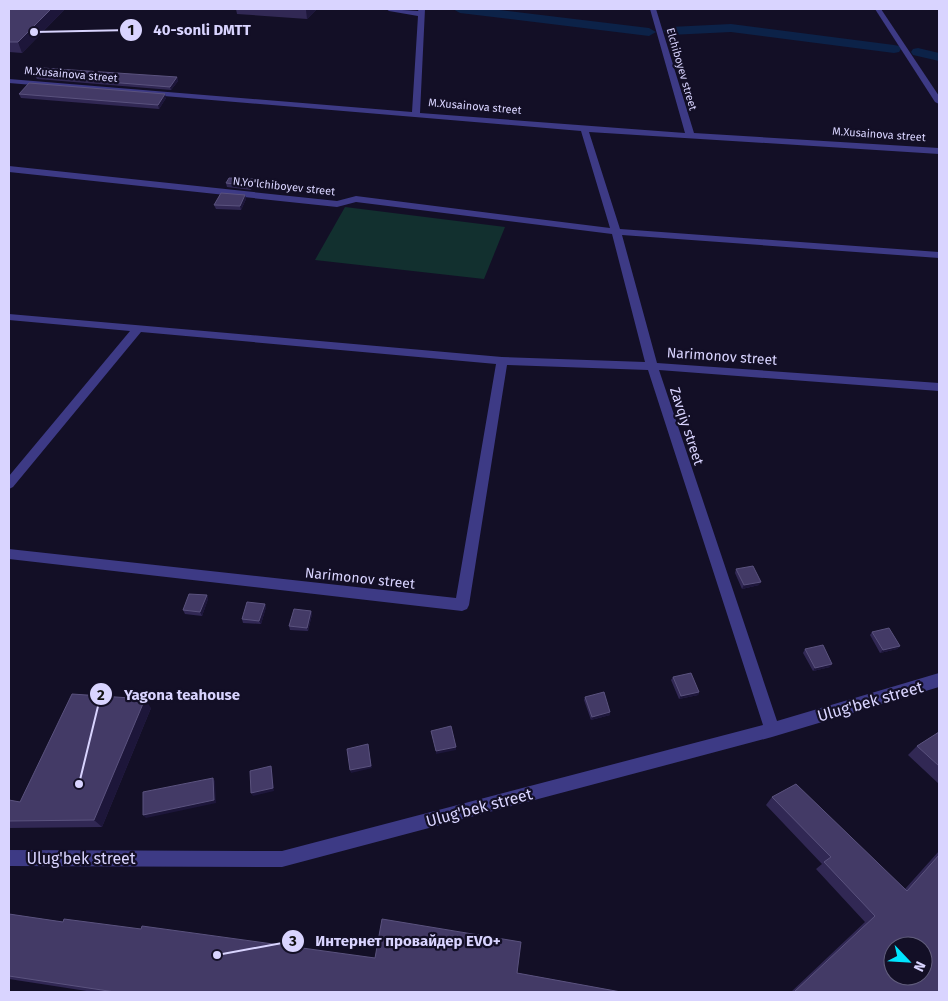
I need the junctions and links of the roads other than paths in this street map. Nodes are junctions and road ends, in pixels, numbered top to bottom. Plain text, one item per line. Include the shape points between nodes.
1 (389, 9) edge
2 (653, 9) edge
3 (878, 9) edge
4 (422, 12) edge
5 (9, 81) edge
6 (939, 102) edge
7 (416, 114) junction
8 (584, 128) junction
9 (690, 135) junction
10 (939, 151) edge
11 (9, 169) edge
12 (616, 232) junction
13 (939, 255) edge
14 (9, 317) edge
15 (138, 329) junction
16 (502, 362) junction
17 (652, 366) junction
18 (939, 387) edge
19 (9, 484) edge
20 (9, 554) edge
21 (939, 680) edge
22 (772, 730) junction
23 (9, 858) edge

1 - 4 street
2 - 9 street, Elchiboyev street
3 - 6 street
4 - 7 street
5 - 7 street, M.Xusainova street
7 - 8 street, M.Xusainova street
8 - 9 street, M.Xusainova street
8 - 12 street, Zavqiy street
9 - 10 street, M.Xusainova street
11 - 12 street, N.Yo'lchiboyev street via 338,204 356,199
12 - 13 street
12 - 17 street, Zavqiy street
14 - 15 street, Narimonov street
15 - 16 street, Narimonov street
15 - 19 street
16 - 17 street, Narimonov street
16 - 20 street, Narimonov street via 462,605
17 - 18 street, Narimonov street
17 - 22 street, Zavqiy street
21 - 22 street, Ulug'bek street
22 - 23 street, Ulug'bek street via 282,859

